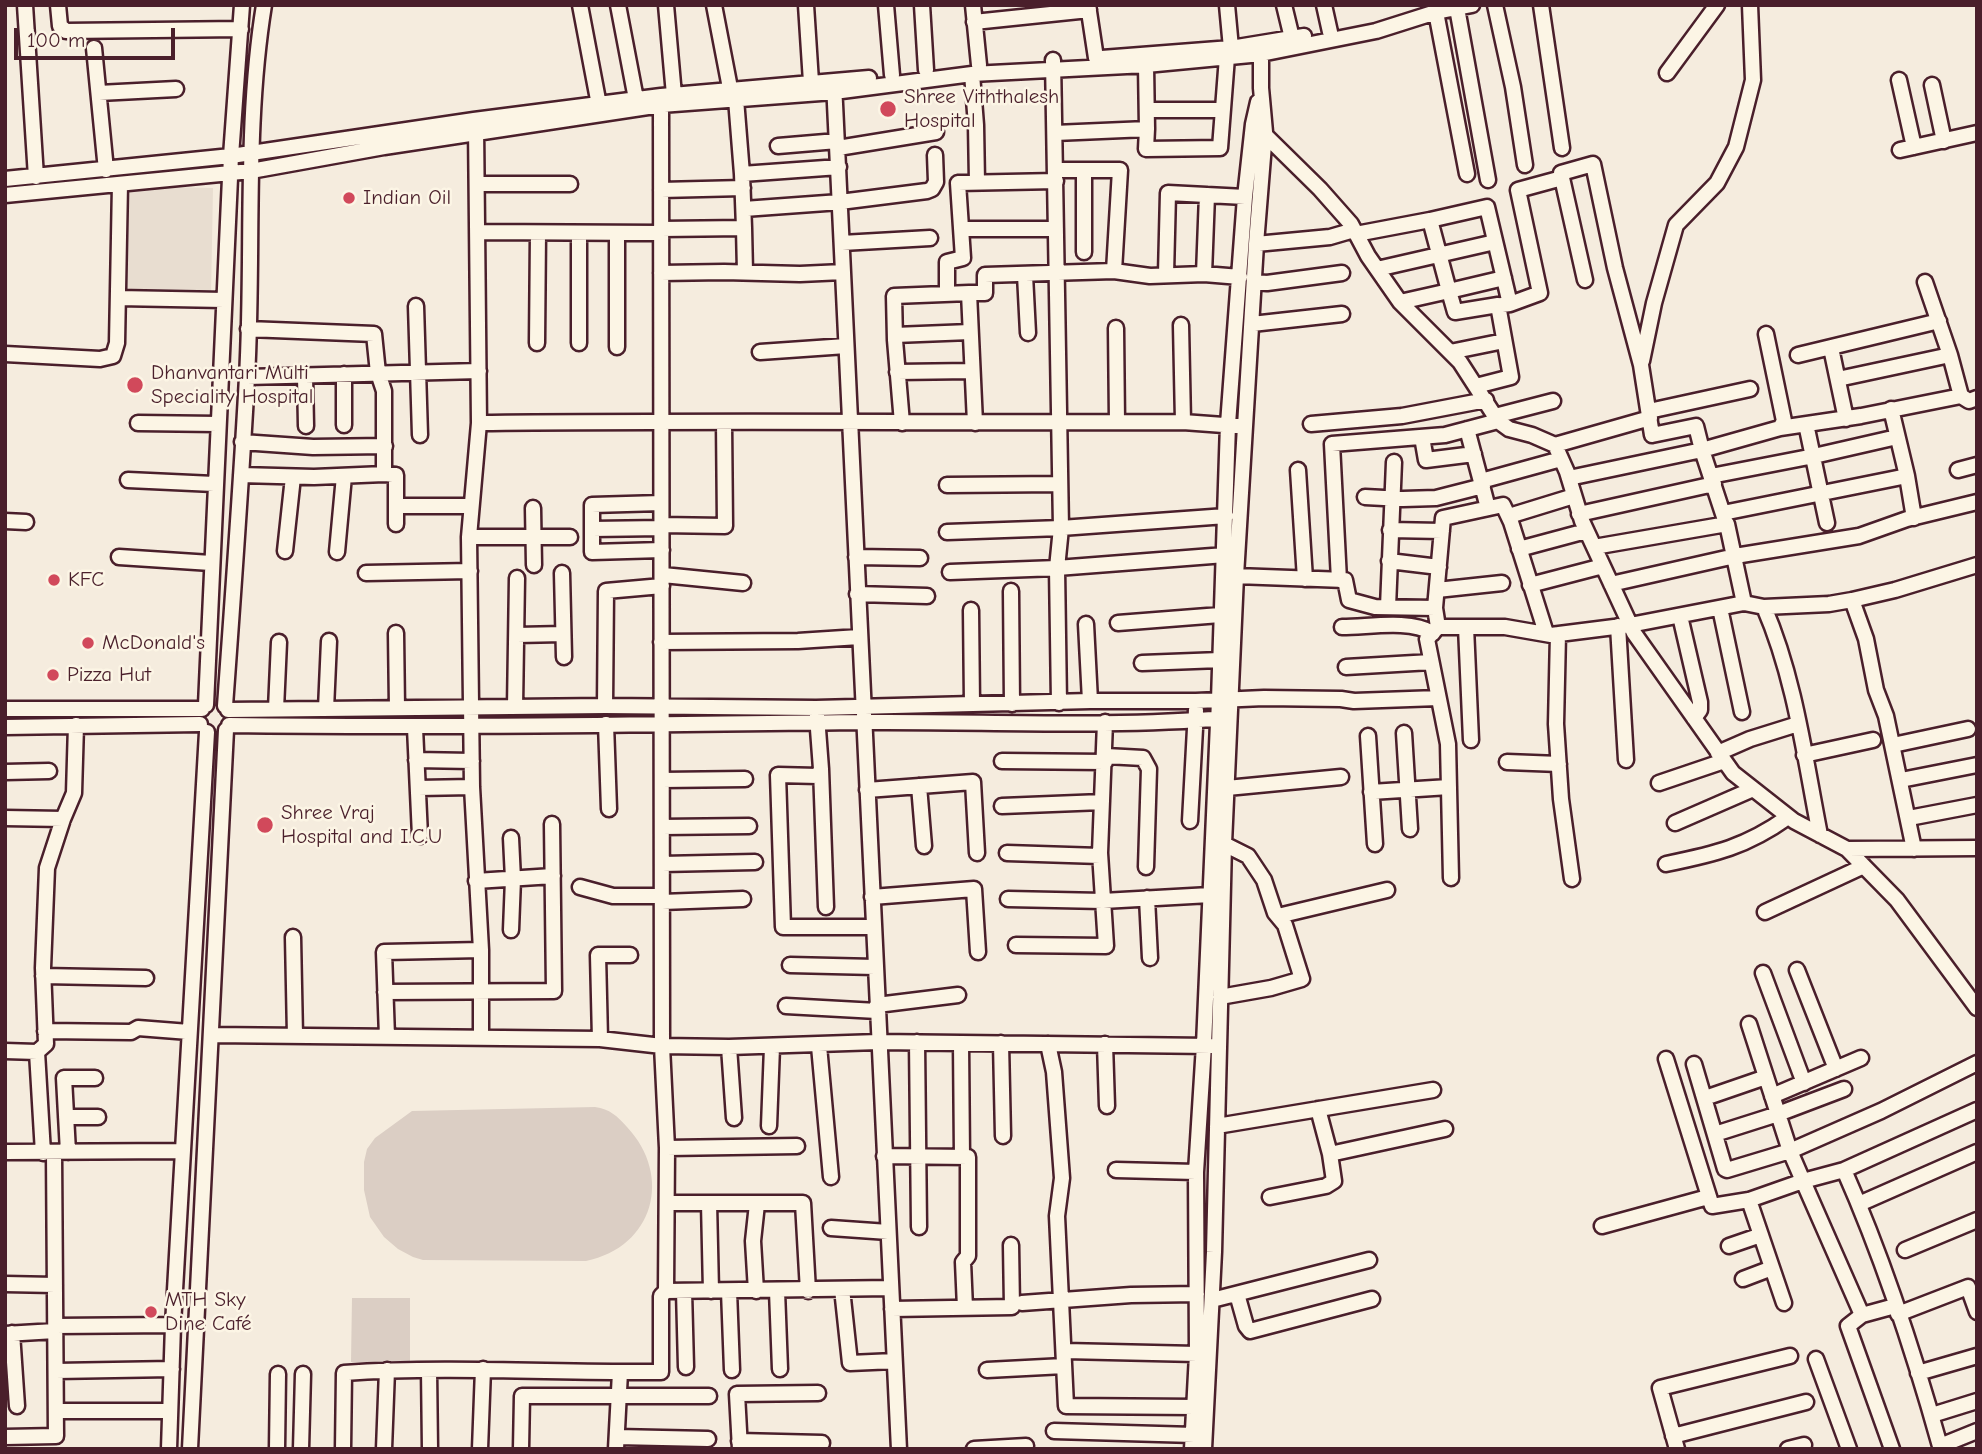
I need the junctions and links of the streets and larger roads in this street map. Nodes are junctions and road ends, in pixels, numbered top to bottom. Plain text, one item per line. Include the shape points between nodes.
1 (24, 5) edge
2 (58, 5) edge
3 (242, 5) edge
4 (264, 5) edge
5 (580, 5) edge
6 (618, 5) edge
7 (666, 5) edge
8 (714, 5) edge
9 (806, 5) edge
10 (886, 5) edge
11 (922, 5) edge
12 (973, 5) edge
13 (1227, 5) edge
14 (1284, 5) edge
15 (1324, 5) edge
16 (1494, 5) edge
17 (1541, 5) edge
18 (1717, 5) edge
19 (1750, 5) edge
20 (1465, 6) edge
21 (1088, 7) edge
22 (1431, 9) edge
23 (974, 22) junction
24 (241, 29) junction
25 (1330, 32) junction
26 (1292, 38) junction
27 (94, 48) dead end
28 (1261, 48) junction
29 (1229, 53) junction
30 (1096, 58) junction
31 (1053, 64) junction
32 (1146, 65) junction
33 (975, 69) junction
34 (926, 70) junction
35 (1667, 73) dead end
36 (892, 75) junction
37 (1899, 80) dead end
38 (811, 82) junction
39 (1932, 85) dead end
40 (834, 87) junction
41 (176, 89) dead end
42 (99, 93) junction
43 (733, 94) junction
44 (636, 99) junction
45 (665, 99) junction
46 (599, 105) junction
47 (1147, 110) junction
48 (1223, 110) junction
49 (476, 127) junction
50 (1259, 128) junction
51 (1147, 129) junction
52 (936, 132) dead end
53 (1055, 133) junction
54 (1977, 133) edge
55 (1944, 141) junction
56 (838, 145) junction
57 (778, 146) dead end
58 (1562, 148) dead end
59 (251, 153) junction
60 (935, 155) dead end
61 (231, 156) junction
62 (1525, 165) dead end
63 (839, 167) junction
64 (106, 170) junction
65 (1084, 170) junction
66 (251, 171) junction
67 (230, 173) junction
68 (1466, 174) dead end
69 (1055, 176) junction
70 (36, 177) junction
71 (1562, 178) junction
72 (5, 179) edge
73 (1488, 180) dead end
74 (743, 181) junction
75 (977, 182) junction
76 (120, 184) junction
77 (478, 184) junction
78 (570, 184) dead end
79 (661, 190) junction
80 (5, 195) edge
81 (1207, 195) junction
82 (1245, 197) junction
83 (840, 202) junction
84 (744, 209) junction
85 (1430, 220) junction
86 (744, 228) junction
87 (961, 229) junction
88 (1056, 229) junction
89 (661, 231) junction
90 (478, 232) junction
91 (1355, 232) junction
92 (538, 233) junction
93 (579, 233) junction
94 (617, 233) junction
95 (930, 238) dead end
96 (1495, 242) junction
97 (842, 243) junction
98 (1256, 244) junction
99 (1084, 252) dead end
100 (1439, 255) junction
101 (1377, 269) junction
102 (1114, 271) junction
103 (745, 272) junction
104 (843, 272) junction
105 (661, 273) junction
106 (1342, 273) dead end
107 (1057, 274) junction
108 (1167, 274) junction
109 (1204, 274) junction
110 (1025, 275) junction
111 (1504, 278) junction
112 (1247, 279) junction
113 (1585, 279) dead end
114 (1925, 282) dead end
115 (1449, 291) junction
116 (969, 293) junction
117 (947, 294) junction
118 (117, 298) junction
119 (224, 300) junction
120 (1400, 302) junction
121 (1504, 304) junction
122 (416, 306) dead end
123 (1342, 314) dead end
124 (1939, 321) junction
125 (1252, 324) junction
126 (1181, 325) dead end
127 (1116, 328) dead end
128 (248, 329) junction
129 (970, 332) junction
130 (1028, 333) dead end
131 (1766, 334) dead end
132 (895, 335) junction
133 (1504, 341) junction
134 (537, 343) dead end
135 (579, 343) dead end
136 (846, 346) junction
137 (617, 347) dead end
138 (1831, 348) junction
139 (760, 352) dead end
140 (1450, 352) junction
141 (5, 354) edge
142 (1798, 355) dead end
143 (1950, 355) junction
144 (1641, 365) junction
145 (479, 371) junction
146 (971, 371) junction
147 (897, 372) junction
148 (378, 373) junction
149 (419, 373) junction
150 (344, 374) junction
151 (305, 376) junction
152 (247, 377) junction
153 (1838, 379) junction
154 (1476, 386) junction
155 (1750, 389) dead end
156 (1961, 396) junction
157 (1977, 398) edge
158 (1486, 400) junction
159 (1553, 401) dead end
160 (1891, 409) junction
161 (1649, 415) junction
162 (1497, 419) junction
163 (1846, 419) junction
164 (661, 421) junction
165 (724, 422) junction
166 (1117, 422) junction
167 (1183, 422) junction
168 (138, 423) dead end
169 (479, 423) junction
170 (975, 423) junction
171 (1059, 423) junction
172 (218, 424) junction
173 (850, 424) junction
174 (902, 424) junction
175 (1228, 424) junction
176 (1311, 424) dead end
177 (344, 425) dead end
178 (1806, 425) junction
179 (306, 426) dead end
180 (1246, 427) junction
181 (1780, 428) junction
182 (1467, 429) junction
183 (420, 435) dead end
184 (1422, 437) junction
185 (1897, 437) junction
186 (242, 442) junction
187 (385, 446) junction
188 (1702, 450) junction
189 (1558, 452) junction
190 (1474, 454) junction
191 (1814, 456) junction
192 (1394, 462) dead end
193 (1977, 465) edge
194 (1298, 470) dead end
195 (1958, 470) dead end
196 (384, 474) junction
197 (241, 475) junction
198 (344, 476) junction
199 (1907, 476) junction
200 (293, 477) junction
201 (1569, 478) junction
202 (128, 480) dead end
203 (1712, 480) junction
204 (214, 484) junction
205 (1060, 484) junction
206 (1482, 484) junction
207 (947, 485) dead end
208 (1822, 493) junction
209 (1574, 496) junction
210 (1365, 497) dead end
211 (1392, 499) junction
212 (1977, 502) edge
213 (662, 503) junction
214 (396, 506) junction
215 (471, 506) junction
216 (533, 508) dead end
217 (1488, 508) junction
218 (1579, 514) junction
219 (1226, 516) junction
220 (1508, 516) junction
221 (1914, 518) junction
222 (1725, 519) junction
223 (5, 521) edge
224 (26, 522) dead end
225 (1827, 523) dead end
226 (396, 524) dead end
227 (662, 526) junction
228 (1061, 528) junction
229 (592, 529) junction
230 (1390, 530) junction
231 (1442, 531) junction
232 (1586, 531) junction
233 (947, 532) dead end
234 (470, 537) junction
235 (532, 537) junction
236 (570, 537) dead end
237 (1594, 547) junction
238 (1519, 549) junction
239 (662, 550) junction
240 (285, 551) dead end
241 (337, 552) dead end
242 (1735, 556) junction
243 (119, 557) dead end
244 (856, 557) junction
245 (920, 558) dead end
246 (1389, 561) junction
247 (211, 563) junction
248 (1233, 564) junction
249 (534, 565) dead end
250 (1977, 565) edge
251 (1603, 566) junction
252 (1057, 568) junction
253 (1439, 568) junction
254 (470, 571) junction
255 (950, 572) dead end
256 (366, 573) dead end
257 (562, 573) dead end
258 (517, 578) dead end
259 (1305, 579) junction
260 (1339, 580) junction
261 (662, 581) junction
262 (743, 583) dead end
263 (1502, 583) dead end
264 (1611, 584) junction
265 (1530, 585) junction
266 (1437, 590) junction
267 (1011, 591) dead end
268 (857, 594) junction
269 (927, 596) dead end
270 (1852, 600) junction
271 (1744, 603) junction
272 (1388, 607) junction
273 (1764, 607) junction
274 (1435, 608) junction
275 (1720, 608) junction
276 (971, 610) dead end
277 (1220, 615) junction
278 (1680, 616) junction
279 (1118, 623) dead end
280 (1086, 624) dead end
281 (1624, 625) junction
282 (1466, 627) junction
283 (1342, 628) dead end
284 (1436, 630) junction
285 (396, 633) dead end
286 (563, 634) junction
287 (1552, 634) junction
288 (517, 635) junction
289 (859, 637) junction
290 (330, 641) dead end
291 (279, 642) dead end
292 (662, 642) junction
293 (564, 657) dead end
294 (1220, 660) junction
295 (1431, 662) junction
296 (1142, 663) dead end
297 (1346, 667) dead end
298 (1438, 698) junction
299 (1225, 699) junction
300 (1090, 701) junction
301 (1196, 701) junction
302 (1059, 702) junction
303 (972, 704) junction
304 (1012, 704) junction
305 (605, 706) junction
306 (662, 706) junction
307 (515, 707) junction
308 (227, 708) junction
309 (397, 708) junction
310 (5, 709) edge
311 (276, 709) junction
312 (326, 709) junction
313 (471, 709) junction
314 (1742, 712) dead end
315 (864, 714) junction
316 (817, 716) junction
317 (203, 718) junction
318 (1225, 718) junction
319 (1694, 718) junction
320 (1195, 720) junction
321 (1105, 722) junction
322 (606, 724) junction
323 (662, 724) junction
324 (1798, 724) junction
325 (76, 726) junction
326 (5, 727) edge
327 (228, 728) junction
328 (415, 728) junction
329 (472, 728) junction
330 (1968, 729) dead end
331 (1404, 733) dead end
332 (1368, 736) dead end
333 (1471, 740) dead end
334 (1873, 740) dead end
335 (1893, 745) junction
336 (1804, 755) junction
337 (1721, 757) junction
338 (1105, 759) junction
339 (416, 760) junction
340 (1626, 760) dead end
341 (472, 761) junction
342 (1002, 761) dead end
343 (1507, 762) dead end
344 (1559, 764) junction
345 (1977, 765) edge
346 (821, 769) junction
347 (49, 771) dead end
348 (5, 772) edge
349 (1341, 777) dead end
350 (745, 779) dead end
351 (662, 780) junction
352 (1901, 780) junction
353 (1659, 783) dead end
354 (919, 786) junction
355 (472, 787) junction
356 (1449, 787) junction
357 (418, 788) junction
358 (1227, 788) junction
359 (1753, 789) junction
360 (867, 790) junction
361 (1408, 790) junction
362 (1371, 792) junction
363 (1102, 802) junction
364 (1977, 805) edge
365 (1002, 806) dead end
366 (609, 809) dead end
367 (1788, 817) junction
368 (5, 818) edge
369 (1909, 818) junction
370 (63, 819) junction
371 (1190, 821) dead end
372 (1675, 823) dead end
373 (552, 824) dead end
374 (749, 826) dead end
375 (662, 827) junction
376 (1410, 829) dead end
377 (1820, 835) junction
378 (420, 836) dead end
379 (511, 838) dead end
380 (1224, 844) junction
381 (1375, 844) dead end
382 (924, 846) dead end
383 (1977, 848) edge
384 (1847, 849) junction
385 (1914, 849) junction
386 (977, 853) dead end
387 (1007, 853) dead end
388 (1100, 856) junction
389 (755, 862) dead end
390 (662, 864) junction
391 (1666, 864) dead end
392 (1864, 866) junction
393 (1146, 867) dead end
394 (553, 876) junction
395 (1451, 878) dead end
396 (513, 879) junction
397 (1572, 879) dead end
398 (476, 881) junction
399 (580, 887) dead end
400 (1387, 890) dead end
401 (1210, 895) junction
402 (872, 897) junction
403 (1147, 898) junction
404 (662, 899) junction
405 (743, 899) dead end
406 (1008, 899) dead end
407 (1103, 901) junction
408 (826, 907) dead end
409 (1765, 912) dead end
410 (1278, 916) junction
411 (873, 927) junction
412 (511, 930) dead end
413 (293, 937) dead end
414 (1016, 945) dead end
415 (481, 950) junction
416 (978, 952) dead end
417 (630, 955) dead end
418 (1150, 958) dead end
419 (790, 965) dead end
420 (875, 967) junction
421 (1797, 970) dead end
422 (1763, 973) dead end
423 (43, 976) junction
424 (146, 978) dead end
425 (481, 990) junction
426 (385, 992) junction
427 (958, 995) dead end
428 (1220, 997) junction
429 (786, 1006) dead end
430 (877, 1008) junction
431 (1977, 1008) edge
432 (1749, 1024) dead end
433 (45, 1031) junction
434 (189, 1032) junction
435 (211, 1035) junction
436 (295, 1036) junction
437 (387, 1037) junction
438 (481, 1038) junction
439 (600, 1039) junction
440 (878, 1042) junction
441 (917, 1042) junction
442 (961, 1043) junction
443 (1001, 1043) junction
444 (1048, 1044) junction
445 (1105, 1044) junction
446 (662, 1046) junction
447 (772, 1046) junction
448 (819, 1046) junction
449 (1212, 1046) junction
450 (729, 1047) junction
451 (5, 1051) edge
452 (37, 1052) junction
453 (1861, 1058) dead end
454 (1666, 1059) dead end
455 (1977, 1063) edge
456 (1694, 1064) dead end
457 (1836, 1069) junction
458 (1766, 1077) junction
459 (95, 1078) dead end
460 (1804, 1083) junction
461 (1844, 1089) dead end
462 (1433, 1090) dead end
463 (1772, 1096) junction
464 (1705, 1098) junction
465 (1107, 1106) dead end
466 (1318, 1109) junction
467 (1977, 1110) edge
468 (1778, 1114) junction
469 (66, 1117) junction
470 (97, 1117) dead end
471 (734, 1118) dead end
472 (769, 1126) dead end
473 (1217, 1126) junction
474 (1445, 1129) dead end
475 (1715, 1135) junction
476 (1003, 1136) dead end
477 (797, 1146) dead end
478 (667, 1147) junction
479 (183, 1151) junction
480 (1790, 1151) junction
481 (5, 1152) edge
482 (55, 1152) junction
483 (1977, 1152) edge
484 (1329, 1154) junction
485 (884, 1156) junction
486 (920, 1157) junction
487 (962, 1157) junction
488 (1116, 1170) dead end
489 (1844, 1170) junction
490 (1196, 1171) junction
491 (831, 1178) dead end
492 (1803, 1181) junction
493 (1270, 1196) dead end
494 (1708, 1196) junction
495 (1749, 1200) junction
496 (667, 1203) junction
497 (709, 1203) junction
498 (757, 1204) junction
499 (1859, 1204) junction
500 (1977, 1220) edge
501 (1602, 1226) dead end
502 (919, 1227) dead end
503 (831, 1228) dead end
504 (888, 1232) junction
505 (1761, 1235) junction
506 (1012, 1245) dead end
507 (1729, 1246) dead end
508 (1905, 1250) dead end
509 (1369, 1260) dead end
510 (1772, 1268) junction
511 (1743, 1279) dead end
512 (5, 1284) edge
513 (55, 1285) junction
514 (1972, 1286) edge
515 (891, 1288) junction
516 (842, 1289) junction
517 (666, 1291) junction
518 (684, 1291) junction
519 (711, 1291) junction
520 (729, 1291) junction
521 (755, 1291) junction
522 (777, 1291) junction
523 (808, 1291) junction
524 (1197, 1294) junction
525 (1237, 1294) junction
526 (1372, 1298) dead end
527 (1212, 1300) junction
528 (1061, 1301) junction
529 (1022, 1303) dead end
530 (1784, 1303) dead end
531 (892, 1308) junction
532 (965, 1308) junction
533 (1897, 1310) junction
534 (1977, 1312) edge
535 (1862, 1315) junction
536 (173, 1325) junction
537 (55, 1329) junction
538 (8, 1334) edge
539 (1197, 1354) junction
540 (1790, 1356) dead end
541 (1977, 1356) edge
542 (1064, 1359) junction
543 (1816, 1359) dead end
544 (894, 1361) junction
545 (686, 1367) dead end
546 (172, 1369) junction
547 (482, 1369) junction
548 (780, 1369) dead end
549 (387, 1370) junction
550 (429, 1370) junction
551 (732, 1370) dead end
552 (987, 1370) dead end
553 (56, 1371) junction
554 (620, 1372) junction
555 (1918, 1373) junction
556 (278, 1374) dead end
557 (303, 1374) dead end
558 (818, 1393) dead end
559 (709, 1396) dead end
560 (618, 1397) junction
561 (1977, 1401) edge
562 (1806, 1402) dead end
563 (17, 1406) dead end
564 (1196, 1407) junction
565 (56, 1411) junction
566 (170, 1411) junction
567 (1932, 1415) junction
568 (1054, 1431) dead end
569 (1977, 1431) edge
570 (5, 1437) edge
571 (708, 1439) dead end
572 (1111, 1441) edge
573 (1193, 1442) edge
574 (1675, 1442) edge
575 (616, 1443) edge
576 (822, 1443) dead end
577 (739, 1445) edge
578 (1804, 1445) dead end
579 (1026, 1446) dead end
580 (169, 1449) edge
581 (190, 1449) edge
582 (277, 1449) edge
583 (301, 1449) edge
584 (343, 1449) edge
585 (384, 1449) edge
586 (430, 1449) edge
587 (480, 1449) edge
588 (522, 1449) edge
589 (899, 1449) edge
590 (974, 1449) edge
591 (1204, 1449) edge
592 (1788, 1449) edge
593 (1849, 1449) edge
594 (1892, 1449) edge

1 - 70 street
2 - 24 street via 60,26 66,31
3 - 24 street
4 - 59 street
5 - 46 street
6 - 44 street
7 - 45 street
8 - 43 street
9 - 38 street
10 - 36 street
11 - 34 street
12 - 23 street
13 - 29 street
14 - 26 street
15 - 25 street
16 - 62 street
17 - 58 street
18 - 35 street
19 - 144 street via 1753,80 1736,147 1717,183 1676,226
20 - 22 street
20 - 73 street
21 - 23 street
21 - 30 street
22 - 25 street
22 - 28 street via 1377,31
22 - 68 street
23 - 33 street
24 - 61 street
25 - 26 street
26 - 28 street
27 - 42 street
28 - 29 street
28 - 50 street
29 - 30 street
29 - 32 street
29 - 48 street
30 - 31 street
31 - 32 street
31 - 33 street
31 - 53 street
32 - 47 street
33 - 34 street
33 - 40 street
33 - 75 street
34 - 36 street
36 - 40 street
37 - 55 street via 1907,148
38 - 40 street
38 - 43 street
39 - 55 street
40 - 43 street
40 - 56 street
41 - 42 street
42 - 64 street
43 - 45 street
43 - 74 street
44 - 45 street
44 - 46 street
45 - 49 street
45 - 79 street
46 - 49 street
47 - 48 street
47 - 51 street
48 - 51 street via 1220,148 1146,149
49 - 59 street
49 - 66 street
49 - 77 street
50 - 82 street
50 - 91 street
50 - 98 street
51 - 53 street
52 - 56 street
53 - 69 street
54 - 55 street
56 - 57 street
56 - 63 street
59 - 61 street
59 - 66 street
60 - 83 street via 932,189
61 - 64 street
61 - 67 street
63 - 74 street
63 - 83 street
64 - 70 street
65 - 69 street
65 - 99 street
65 - 102 street via 1121,170
66 - 67 street
66 - 128 street
67 - 76 street
67 - 119 street
69 - 75 street
69 - 88 street
70 - 72 street
71 - 113 street
71 - 121 street via 1518,190 1540,293
71 - 144 street via 1561,173 1592,164
74 - 79 street
74 - 84 street
75 - 87 street via 958,183
76 - 80 street
76 - 118 street
77 - 78 street
77 - 90 street
79 - 89 street
81 - 82 street
81 - 108 street via 1168,194
81 - 109 street
82 - 112 street
83 - 84 street
83 - 97 street
84 - 86 street
85 - 91 street
85 - 96 street via 1487,207
85 - 100 street
86 - 89 street
86 - 103 street
87 - 88 street
87 - 117 street via 963,258 947,262
88 - 107 street
89 - 94 street
89 - 105 street
90 - 92 street
90 - 145 street
91 - 98 street
91 - 101 street
92 - 93 street
92 - 134 street
93 - 94 street
93 - 135 street
94 - 137 street
95 - 97 street
96 - 100 street
96 - 111 street
97 - 104 street
98 - 112 street
100 - 101 street
100 - 115 street
101 - 120 street
102 - 107 street
102 - 108 street
103 - 104 street
103 - 105 street
104 - 136 street
105 - 164 street
106 - 112 street via 1267,284
107 - 110 street
107 - 171 street
108 - 109 street
109 - 112 street
110 - 116 street via 985,275 985,293
110 - 130 street
111 - 115 street
111 - 121 street
112 - 125 street
112 - 175 street
114 - 124 street
115 - 120 street
115 - 121 street via 1455,312
116 - 117 street
116 - 129 street
117 - 132 street via 894,296
118 - 119 street
118 - 141 street via 113,356
119 - 172 street
120 - 140 street
121 - 133 street
122 - 149 street
123 - 125 street
124 - 138 street
124 - 143 street
125 - 180 street
126 - 167 street
127 - 166 street
128 - 148 street via 374,334
128 - 152 street
129 - 132 street
129 - 146 street
131 - 181 street via 1784,421
132 - 147 street
133 - 140 street
133 - 154 street via 1511,377
136 - 139 street
136 - 173 street
138 - 142 street
138 - 153 street
140 - 154 street
143 - 153 street
143 - 156 street
144 - 161 street
145 - 149 street
145 - 169 street
146 - 147 street
146 - 170 street
147 - 174 street
148 - 149 street
148 - 150 street
148 - 187 street via 384,391
149 - 183 street
150 - 151 street
150 - 177 street
151 - 152 street
151 - 179 street
152 - 186 street
153 - 163 street
154 - 158 street
155 - 161 street
156 - 157 street via 1969,401
156 - 160 street
158 - 162 street
158 - 176 street via 1402,416
159 - 162 street
160 - 163 street
160 - 185 street
161 - 188 street via 1653,435 1696,426
161 - 189 street
162 - 182 street
162 - 189 street
163 - 178 street
164 - 165 street
164 - 169 street
164 - 213 street
165 - 173 street
165 - 227 street via 725,526
166 - 167 street
166 - 171 street
167 - 175 street
168 - 172 street
169 - 215 street
170 - 171 street
170 - 174 street
171 - 205 street
172 - 204 street
173 - 174 street
173 - 244 street
175 - 180 street
175 - 219 street
178 - 181 street
178 - 191 street
180 - 248 street
181 - 188 street
182 - 184 street
182 - 190 street
184 - 190 street via 1426,460
184 - 260 street via 1332,444
185 - 191 street
185 - 199 street
186 - 187 street
186 - 197 street
187 - 196 street
188 - 201 street
188 - 203 street
189 - 201 street
189 - 206 street
190 - 206 street
191 - 203 street
191 - 208 street
192 - 211 street
193 - 195 street
194 - 259 street
196 - 198 street
196 - 214 street via 396,475
197 - 200 street
197 - 308 street
198 - 200 street
198 - 241 street
199 - 208 street
199 - 221 street
200 - 240 street
201 - 209 street
202 - 204 street
203 - 218 street
203 - 222 street
204 - 247 street
205 - 207 street
205 - 228 street
206 - 211 street via 1436,498
206 - 217 street
208 - 222 street
208 - 225 street
209 - 218 street
209 - 220 street
210 - 211 street
211 - 230 street
212 - 221 street
213 - 227 street
213 - 229 street via 592,505
214 - 215 street
214 - 226 street
215 - 234 street
216 - 235 street
217 - 220 street via 1503,505
217 - 231 street via 1443,518
218 - 232 street
219 - 228 street
219 - 248 street
220 - 238 street
221 - 242 street via 1859,536
222 - 237 street
222 - 242 street
223 - 224 street
227 - 229 street
227 - 239 street
228 - 233 street
228 - 252 street
229 - 239 street via 592,552
230 - 231 street
230 - 246 street
231 - 253 street
232 - 237 street
232 - 238 street
234 - 235 street
234 - 254 street
235 - 236 street
235 - 249 street
237 - 251 street
238 - 265 street
239 - 261 street
242 - 264 street
242 - 271 street
243 - 247 street
244 - 245 street
244 - 268 street
246 - 253 street
246 - 272 street
247 - 317 street
248 - 252 street
248 - 259 street
248 - 277 street
248 - 299 street
250 - 270 street
251 - 264 street
251 - 265 street
252 - 255 street
252 - 302 street
253 - 266 street
254 - 256 street
254 - 313 street
257 - 286 street
258 - 288 street
259 - 260 street
260 - 272 street via 1345,580 1349,600
261 - 262 street
261 - 292 street
261 - 305 street via 606,591
263 - 266 street
264 - 281 street
265 - 287 street
266 - 274 street
267 - 304 street
268 - 269 street
268 - 289 street
270 - 273 street
270 - 335 street
271 - 273 street
271 - 275 street
272 - 274 street
273 - 324 street via 1776,635
274 - 284 street
275 - 278 street
275 - 314 street
276 - 303 street
277 - 279 street
277 - 294 street
278 - 281 street
278 - 319 street via 1700,702
280 - 300 street
281 - 287 street
281 - 319 street
281 - 340 street
282 - 284 street
282 - 287 street
282 - 333 street
283 - 284 street
284 - 295 street via 1427,639
285 - 309 street
286 - 288 street
286 - 293 street
287 - 344 street
288 - 307 street
289 - 292 street
289 - 315 street
290 - 312 street
291 - 311 street
292 - 306 street
294 - 296 street
294 - 299 street
295 - 297 street
295 - 298 street
298 - 299 street
298 - 356 street via 1448,744
299 - 301 street
299 - 318 street
300 - 301 street
300 - 302 street
301 - 320 street
302 - 304 street
303 - 304 street
303 - 315 street
305 - 306 street
305 - 307 street
306 - 316 street
306 - 323 street
307 - 313 street
308 - 311 street
308 - 317 street via 215,702
308 - 327 street
309 - 312 street
309 - 313 street
310 - 317 street
311 - 312 street
313 - 329 street
315 - 316 street
315 - 321 street
315 - 360 street
316 - 323 street
316 - 346 street
317 - 325 street
317 - 327 street via 217,734
317 - 434 street
318 - 320 street
318 - 358 street
318 - 401 street
319 - 337 street
320 - 321 street
320 - 371 street
321 - 338 street
322 - 323 street
322 - 329 street
322 - 366 street
323 - 351 street
324 - 336 street
324 - 337 street via 1750,739
325 - 326 street
325 - 370 street via 74,793
327 - 328 street
327 - 435 street
328 - 329 street
328 - 339 street
329 - 341 street
330 - 335 street
331 - 361 street
332 - 362 street
334 - 336 street
335 - 352 street
336 - 377 street
337 - 353 street
337 - 359 street
338 - 342 street
338 - 363 street
338 - 393 street via 1143,758 1149,769
339 - 341 street
339 - 357 street
341 - 355 street
343 - 344 street
344 - 397 street
345 - 352 street
346 - 408 street
346 - 411 street via 818,776 778,775 783,927
347 - 348 street
349 - 358 street
350 - 351 street
351 - 375 street
352 - 369 street
354 - 360 street
354 - 382 street
354 - 386 street via 973,782
355 - 357 street
355 - 398 street
356 - 361 street
356 - 395 street
357 - 378 street
358 - 380 street
359 - 367 street
359 - 372 street
360 - 402 street
361 - 362 street
361 - 376 street
362 - 381 street
363 - 365 street
363 - 388 street
364 - 369 street
367 - 377 street
367 - 391 street via 1748,842
368 - 370 street
369 - 385 street
370 - 423 street via 47,868
373 - 394 street
374 - 375 street
375 - 390 street
377 - 384 street
379 - 396 street
380 - 410 street via 1248,856 1264,880
380 - 428 street
383 - 385 street
384 - 385 street
384 - 392 street
387 - 388 street
388 - 407 street
389 - 390 street
390 - 404 street
392 - 409 street
392 - 431 street via 1898,900
394 - 396 street
394 - 425 street via 554,991
396 - 398 street
396 - 412 street
398 - 415 street
399 - 404 street via 613,896
400 - 410 street
401 - 403 street
401 - 449 street
402 - 411 street
402 - 416 street via 974,889
403 - 407 street
403 - 418 street
404 - 405 street
404 - 446 street
406 - 407 street
407 - 414 street via 1106,946
410 - 428 street via 1301,979
411 - 420 street
413 - 436 street
415 - 425 street
415 - 426 street via 384,952
417 - 439 street via 598,955
419 - 420 street
420 - 430 street
421 - 457 street
422 - 460 street
423 - 424 street
423 - 433 street
425 - 426 street
425 - 438 street
426 - 437 street
427 - 430 street
428 - 449 street
429 - 430 street
430 - 440 street
432 - 458 street
433 - 434 street via 131,1032 138,1028
433 - 452 street via 46,1044
434 - 479 street
435 - 436 street
435 - 581 street
436 - 437 street
437 - 438 street
438 - 439 street
439 - 446 street
440 - 441 street
440 - 448 street
440 - 485 street
441 - 442 street
441 - 486 street
442 - 443 street
442 - 487 street
443 - 444 street
443 - 476 street
444 - 445 street
444 - 528 street via 1062,1178 1057,1216
445 - 449 street
445 - 465 street
446 - 450 street
446 - 478 street
447 - 448 street
447 - 450 street
447 - 472 street
448 - 491 street
449 - 473 street
449 - 490 street
450 - 471 street
451 - 452 street
452 - 482 street
453 - 457 street
454 - 494 street
455 - 480 street
456 - 464 street
457 - 460 street
458 - 463 street
458 - 464 street
459 - 469 street via 64,1078
460 - 463 street
461 - 468 street
462 - 466 street
463 - 468 street
464 - 475 street
466 - 473 street
466 - 484 street
467 - 489 street
468 - 475 street
468 - 480 street
469 - 470 street
469 - 482 street
473 - 527 street
474 - 484 street
475 - 480 street via 1727,1170
477 - 478 street
478 - 496 street
479 - 482 street
479 - 536 street
480 - 492 street
481 - 482 street
482 - 513 street
483 - 499 street
484 - 493 street via 1331,1184
485 - 486 street
485 - 504 street
486 - 487 street
486 - 502 street
487 - 532 street via 968,1157
488 - 490 street
489 - 492 street
489 - 499 street
490 - 524 street
492 - 495 street
492 - 535 street
494 - 495 street via 1715,1207
494 - 501 street
495 - 505 street
496 - 497 street
496 - 517 street
497 - 498 street
497 - 519 street
498 - 521 street
498 - 523 street via 803,1203
499 - 533 street
500 - 508 street
503 - 504 street
504 - 515 street
505 - 507 street
505 - 510 street
506 - 532 street via 1013,1307
509 - 525 street
510 - 511 street
510 - 530 street
512 - 513 street
513 - 537 street
514 - 533 street
514 - 534 street
515 - 516 street
515 - 531 street
516 - 523 street
516 - 544 street via 850,1363
517 - 518 street
517 - 554 street via 660,1296 661,1371
518 - 519 street
518 - 545 street
519 - 520 street
520 - 521 street
520 - 551 street
521 - 522 street
522 - 523 street
522 - 548 street
524 - 528 street
524 - 539 street
525 - 526 street via 1250,1331
525 - 527 street
527 - 591 street
528 - 529 street
528 - 542 street
531 - 532 street
531 - 544 street
533 - 535 street
533 - 555 street
535 - 594 street via 1848,1326
536 - 537 street
536 - 546 street
537 - 538 street
537 - 553 street
538 - 563 street
539 - 542 street
539 - 564 street
540 - 574 street via 1660,1388
541 - 555 street
542 - 552 street
542 - 564 street via 1066,1406
543 - 593 street
544 - 589 street
546 - 553 street
546 - 566 street
547 - 550 street
547 - 554 street
547 - 587 street
549 - 550 street
549 - 584 street via 344,1373
549 - 585 street
550 - 586 street
553 - 565 street
554 - 560 street
555 - 567 street
556 - 582 street
557 - 583 street
558 - 577 street via 737,1394
559 - 560 street
560 - 575 street
560 - 588 street via 522,1396
561 - 567 street
562 - 574 street
564 - 573 street
565 - 566 street
565 - 570 street via 57,1436
566 - 580 street
567 - 569 street via 1940,1446
568 - 572 street
571 - 575 street
572 - 573 street
576 - 577 street
578 - 592 street
579 - 590 street

